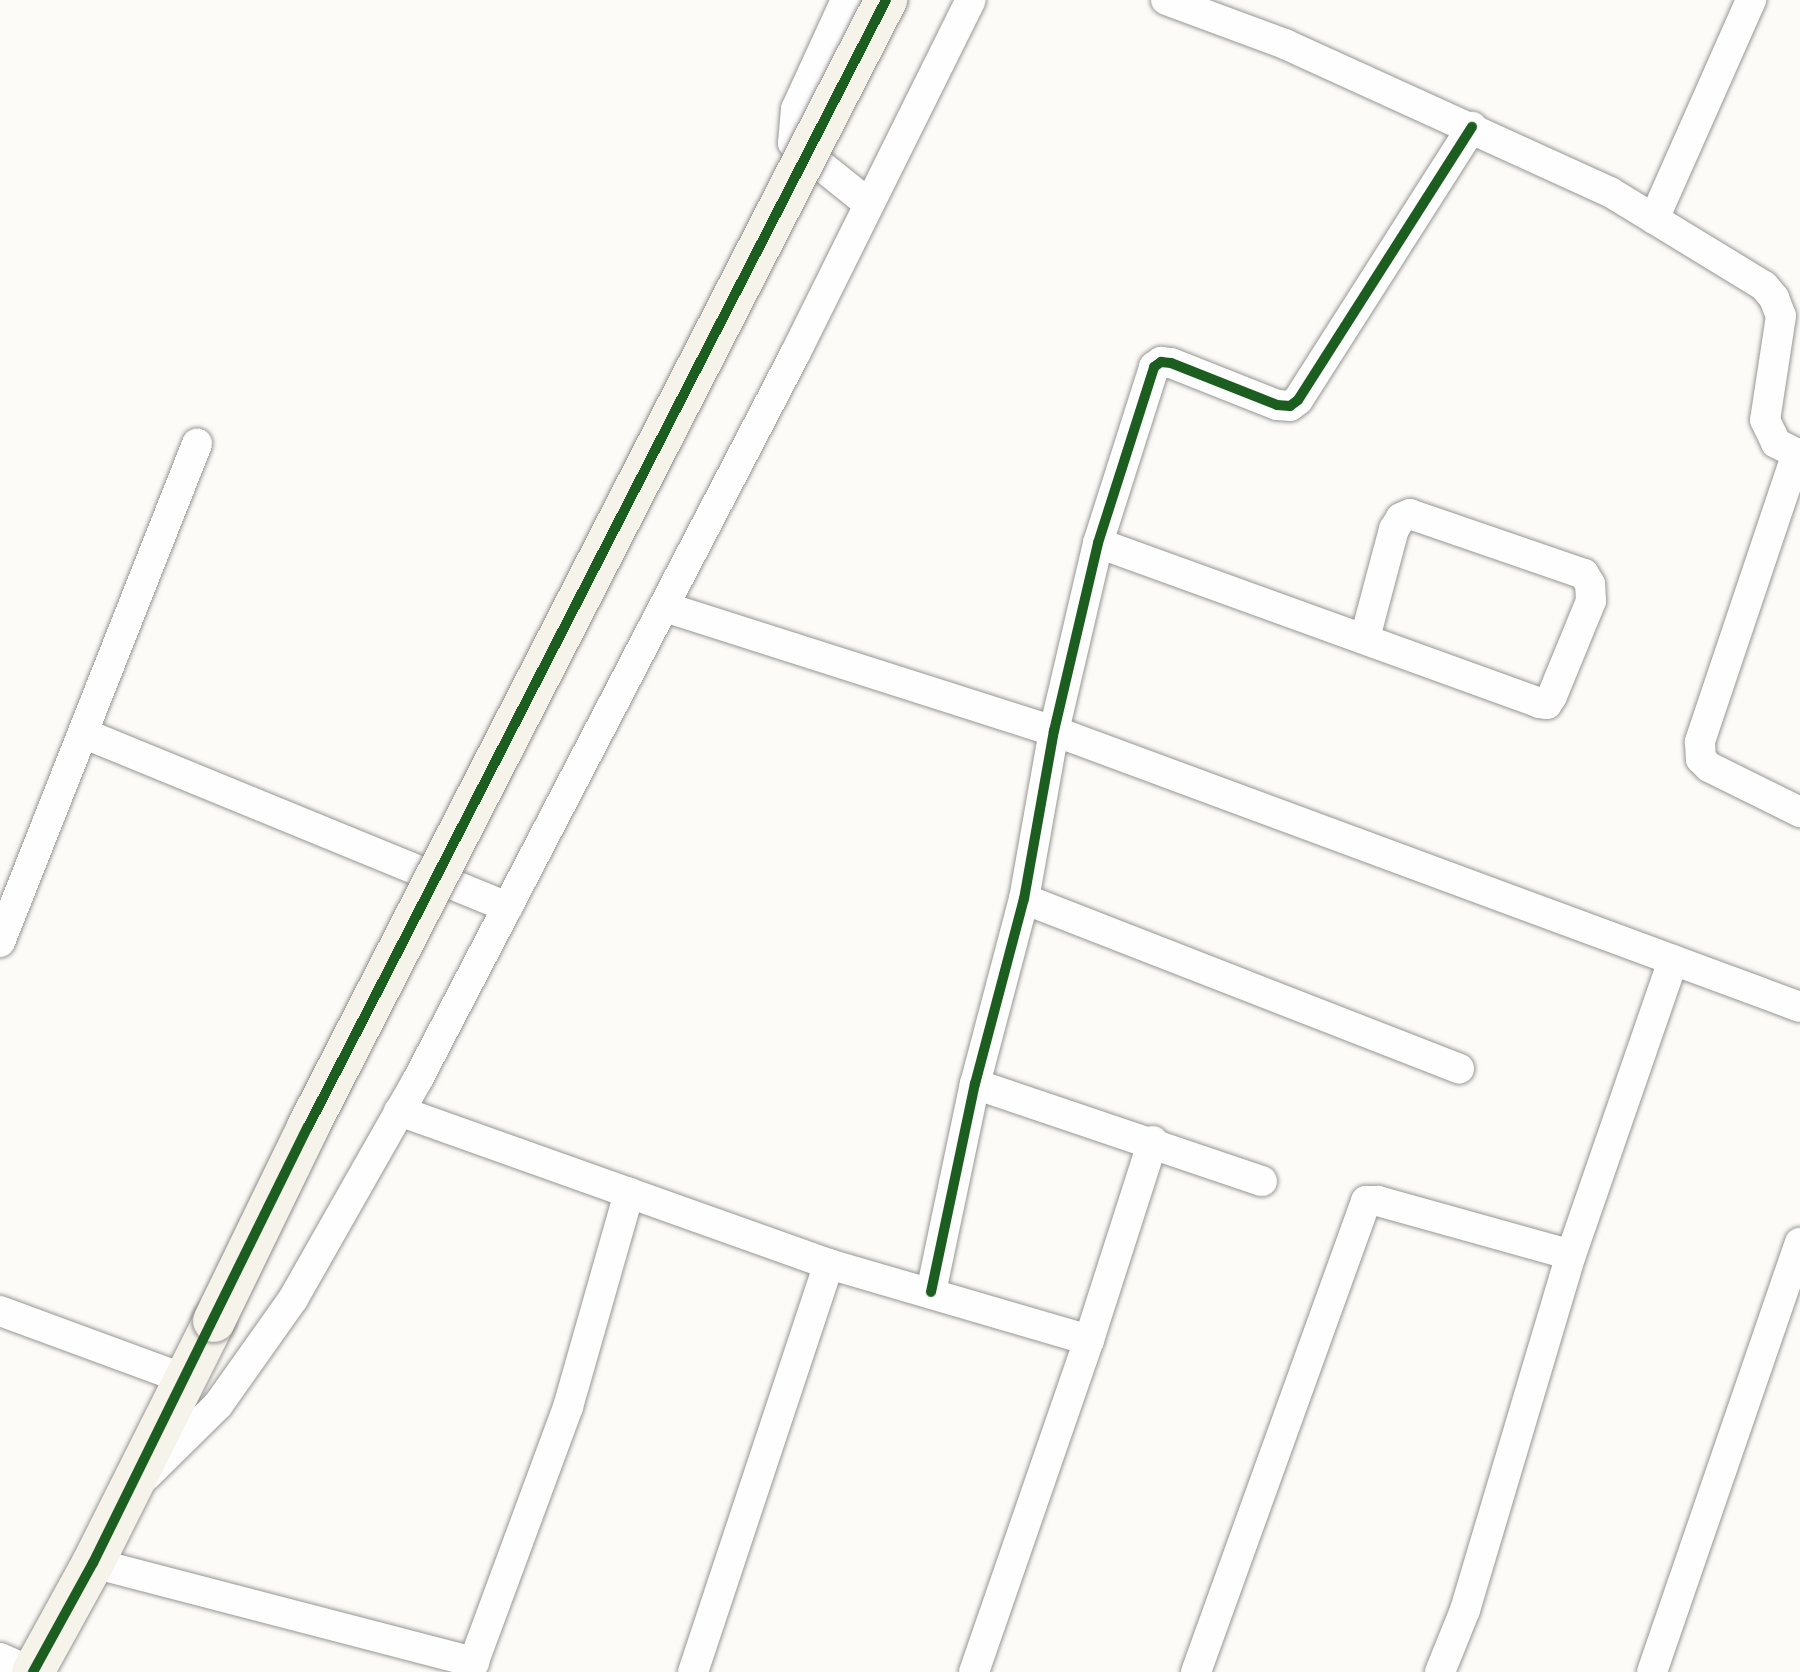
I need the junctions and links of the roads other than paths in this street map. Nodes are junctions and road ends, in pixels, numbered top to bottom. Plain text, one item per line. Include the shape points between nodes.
1 (846, 0) edge
2 (886, 0) edge
3 (971, 0) edge
4 (1166, 0) edge
5 (1751, 0) edge
6 (1472, 127) junction
7 (869, 204) junction
8 (1654, 219) junction
9 (197, 444) dead end
10 (1798, 454) edge
11 (1098, 543) junction
12 (665, 607) junction
13 (1365, 638) junction
14 (1054, 731) junction
15 (83, 733) junction
16 (1800, 812) edge
17 (1024, 899) junction
18 (508, 907) junction
19 (0, 942) edge
20 (1673, 960) junction
21 (1800, 1007) edge
22 (1459, 1069) dead end
23 (975, 1084) junction
24 (399, 1111) junction
25 (1153, 1141) junction
26 (1262, 1181) dead end
27 (629, 1193) junction
28 (1800, 1243) edge
29 (1571, 1255) junction
30 (829, 1264) junction
31 (931, 1292) junction
32 (0, 1311) edge
33 (1089, 1340) junction
34 (185, 1379) junction
35 (127, 1494) junction
36 (93, 1563) junction
37 (0, 1658) edge
38 (472, 1667) edge
39 (32, 1672) edge
40 (693, 1672) edge
41 (974, 1672) edge
42 (1196, 1672) edge
43 (1440, 1672) edge
44 (1652, 1672) edge

1 - 7 street via 796,109 793,143
2 - 34 street, bridge via 308,1127
3 - 7 street
4 - 6 street via 1285,44
5 - 8 street
6 - 8 street via 1610,192
6 - 11 street via 1298,400 1277,405 1171,363 1154,367
7 - 12 street
8 - 10 street via 1764,286 1774,298 1781,316 1765,420 1776,443
9 - 15 street
10 - 16 street via 1700,742 1701,759 1709,767
11 - 13 street
11 - 14 street
12 - 14 street
12 - 18 street
13 - 13 street via 1547,704 1591,601 1590,584 1584,574 1410,514 1394,529
14 - 17 street
14 - 20 street
15 - 18 street
15 - 19 street
17 - 22 street
17 - 23 street
18 - 24 street
20 - 21 street
20 - 29 street
23 - 25 street
23 - 31 street
24 - 27 street
24 - 35 street via 293,1299 227,1394
25 - 26 street
25 - 33 street
27 - 30 street
27 - 38 street via 568,1407
28 - 44 street
29 - 42 street via 1366,1201
29 - 43 street via 1465,1610
30 - 31 street
30 - 40 street
31 - 33 street
32 - 34 street
33 - 41 street
34 - 35 street
35 - 36 street
36 - 38 street
36 - 39 street
37 - 39 street

